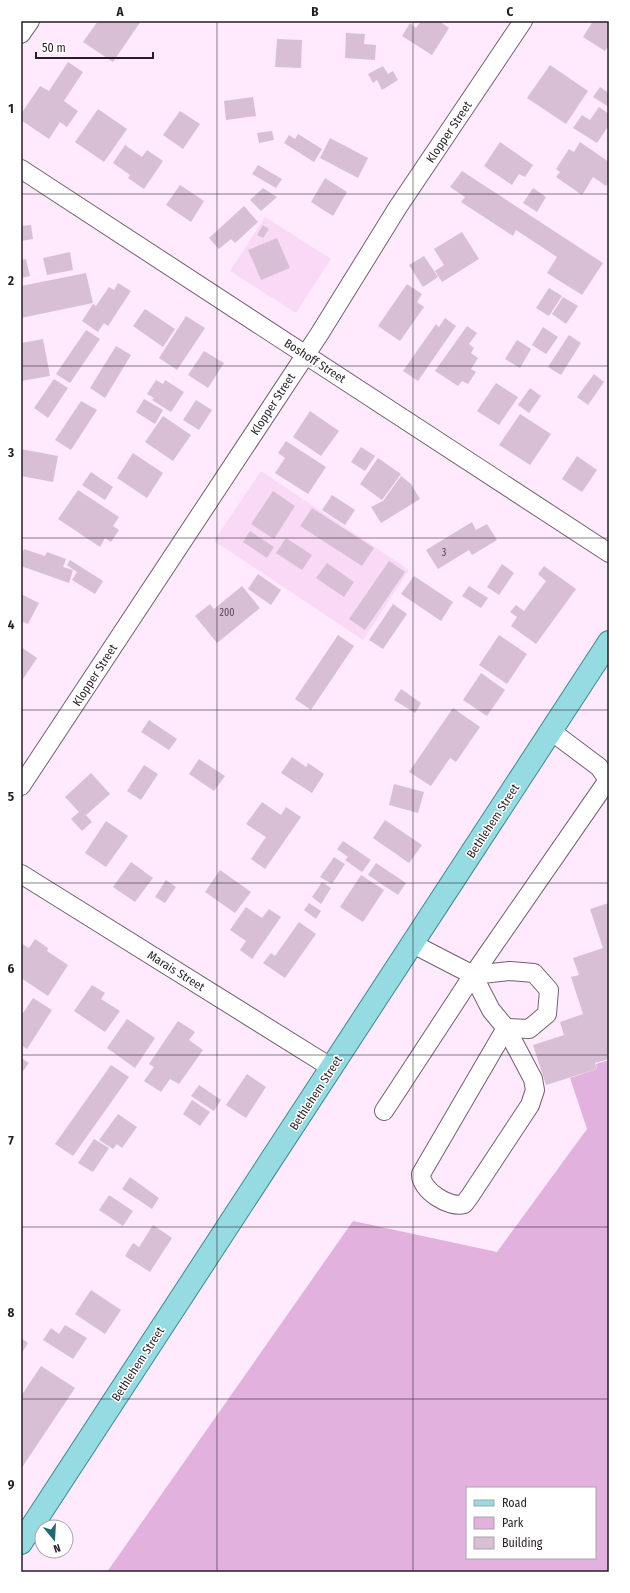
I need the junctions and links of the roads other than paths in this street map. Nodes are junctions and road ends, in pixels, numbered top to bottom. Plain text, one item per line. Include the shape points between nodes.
1 (30, 21) edge
2 (523, 21) edge
3 (21, 34) edge
4 (21, 170) edge
5 (306, 354) junction
6 (609, 553) edge
7 (609, 642) edge
8 (551, 731) junction
9 (609, 781) edge
10 (21, 786) edge
11 (21, 874) edge
12 (412, 944) junction
13 (473, 975) junction
14 (506, 1028) junction
15 (332, 1068) junction
16 (384, 1111) dead end
17 (21, 1543) edge

1 - 3 street
2 - 5 street, Klopper Street via 398,207
4 - 5 street, Boshoff Street
5 - 6 street, Boshoff Street
5 - 10 street, Klopper Street
7 - 8 main road, Bethlehem Street
8 - 9 street via 599,767
8 - 12 main road, Bethlehem Street
9 - 13 street
11 - 15 street, Marais Street
12 - 13 street
12 - 15 main road, Bethlehem Street
13 - 14 street via 490,1010
13 - 14 street via 510,971 534,973 549,990 547,1014 530,1029
13 - 16 street
14 - 14 street via 421,1174 427,1190 455,1204 464,1204 470,1196 530,1106 535,1090 533,1079
15 - 17 main road, Bethlehem Street

